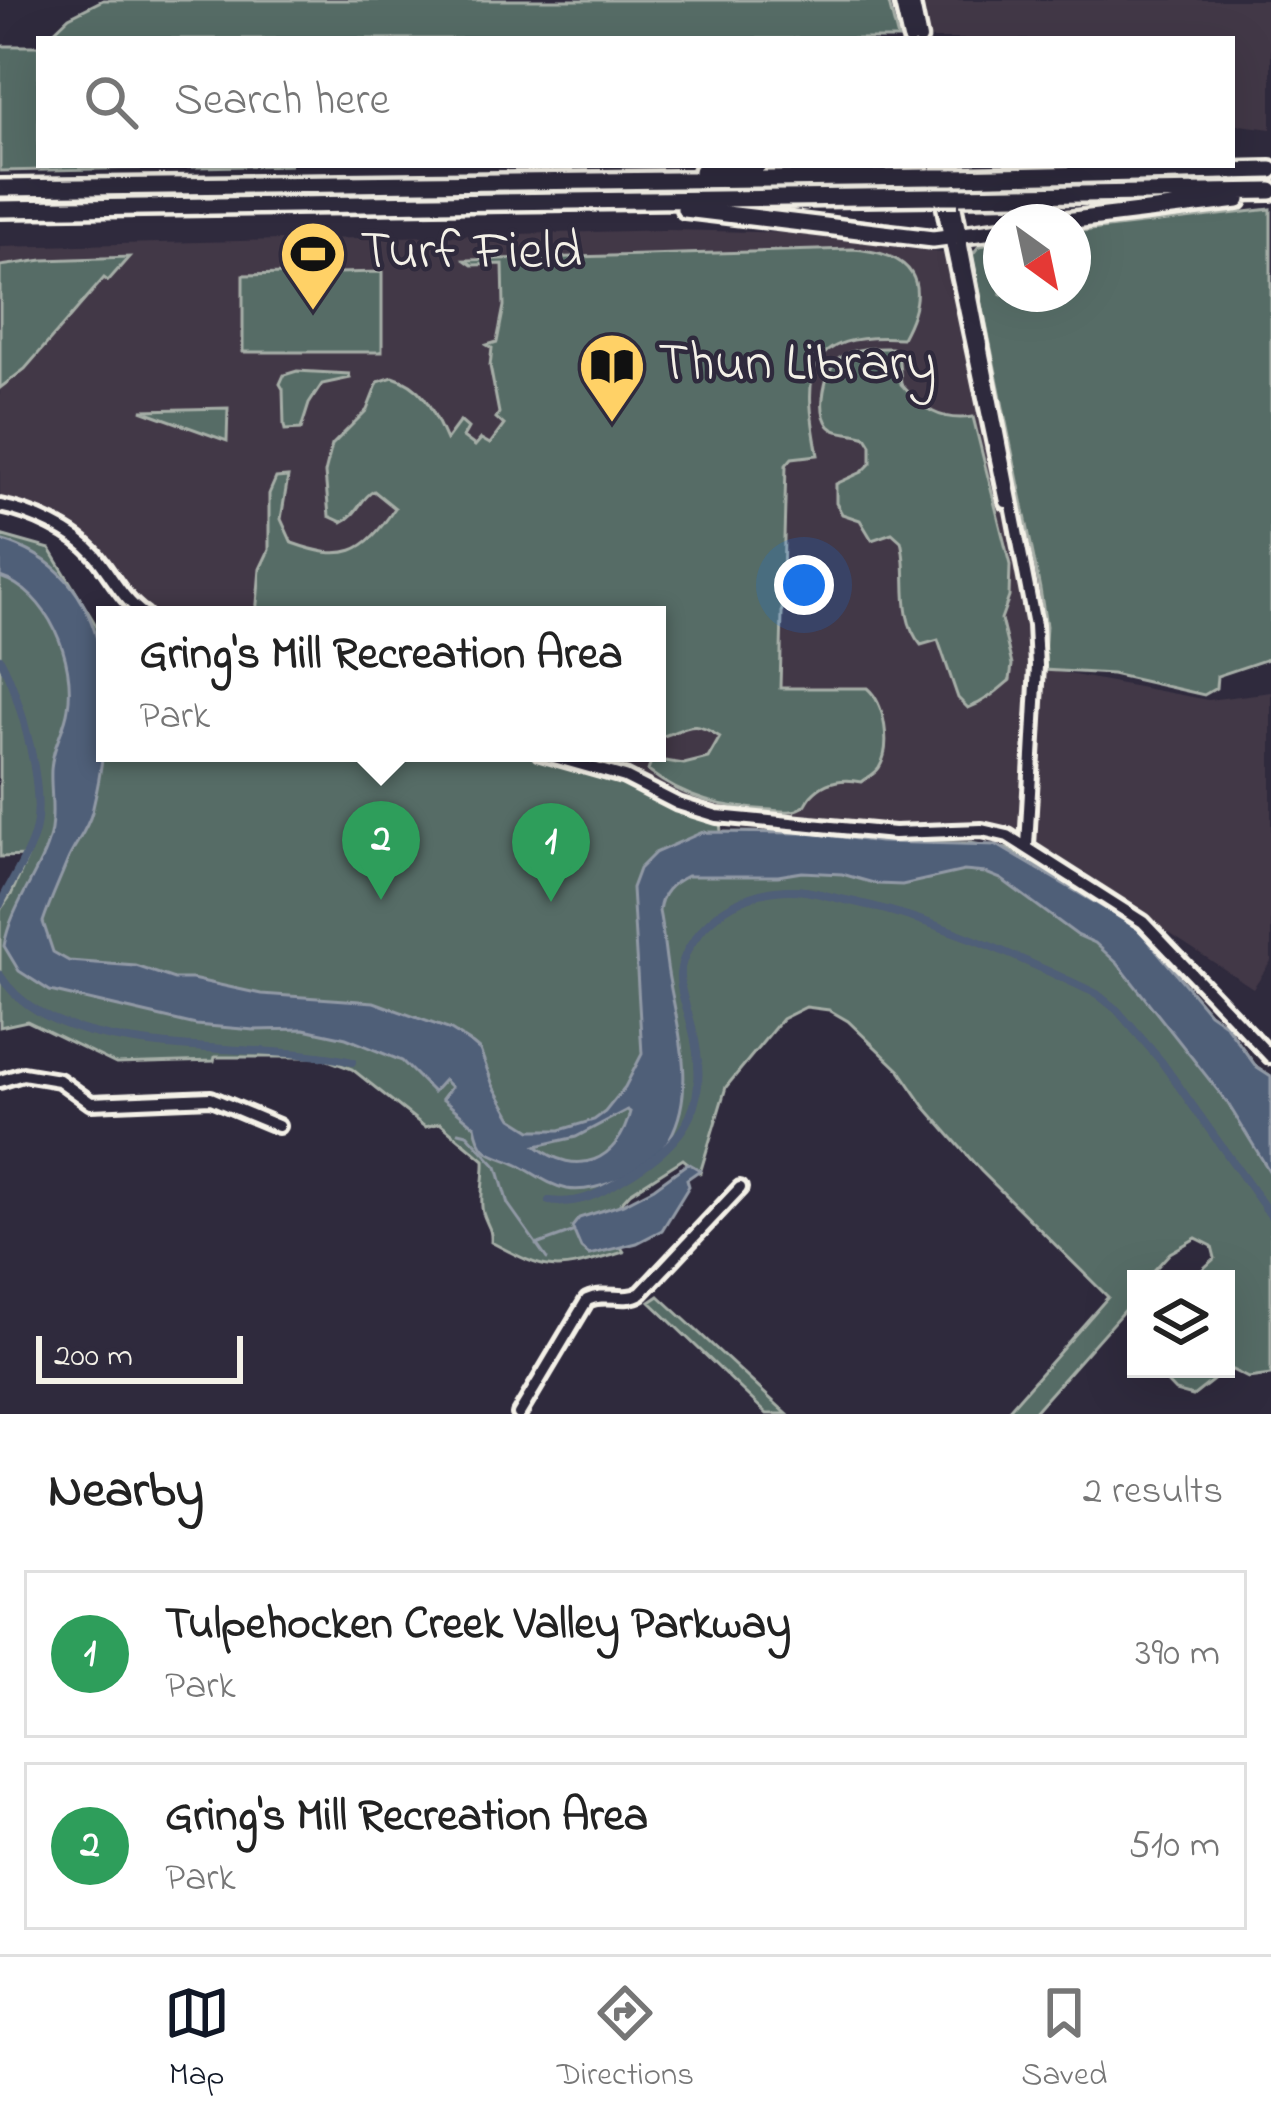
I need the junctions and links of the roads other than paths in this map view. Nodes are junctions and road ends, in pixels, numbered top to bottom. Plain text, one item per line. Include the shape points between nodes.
1 (902, 0) edge
2 (912, 0) edge
3 (909, 36) edge
4 (919, 36) edge
5 (721, 168) edge
6 (1225, 168) edge
7 (1248, 170) junction
8 (1271, 170) edge
9 (933, 171) edge
10 (950, 171) edge
11 (549, 182) junction
12 (0, 188) edge
13 (1271, 194) edge
14 (592, 202) junction
15 (0, 209) edge
16 (1091, 218) edge
17 (983, 232) edge
18 (955, 236) junction
19 (0, 506) edge
20 (134, 606) edge
21 (572, 762) edge
22 (1027, 846) junction
23 (1271, 1057) edge
24 (0, 1081) edge
25 (278, 1126) dead end
26 (740, 1187) dead end
27 (519, 1414) edge

1 - 3 main road
2 - 4 main road
5 - 11 highway
6 - 7 highway
7 - 8 highway
7 - 10 highway
9 - 10 highway, bridge
9 - 11 highway
9 - 18 main road
10 - 18 main road
11 - 12 highway
13 - 14 highway, bridge
13 - 16 highway
14 - 15 highway
14 - 18 highway
17 - 18 highway
18 - 22 street via 1032,610 1037,666
19 - 20 street via 86,546
21 - 22 street via 706,814 894,833 982,830
22 - 23 street via 1143,922
24 - 25 street via 23,1074 59,1081 92,1103 211,1098
26 - 27 street via 641,1293 587,1300

